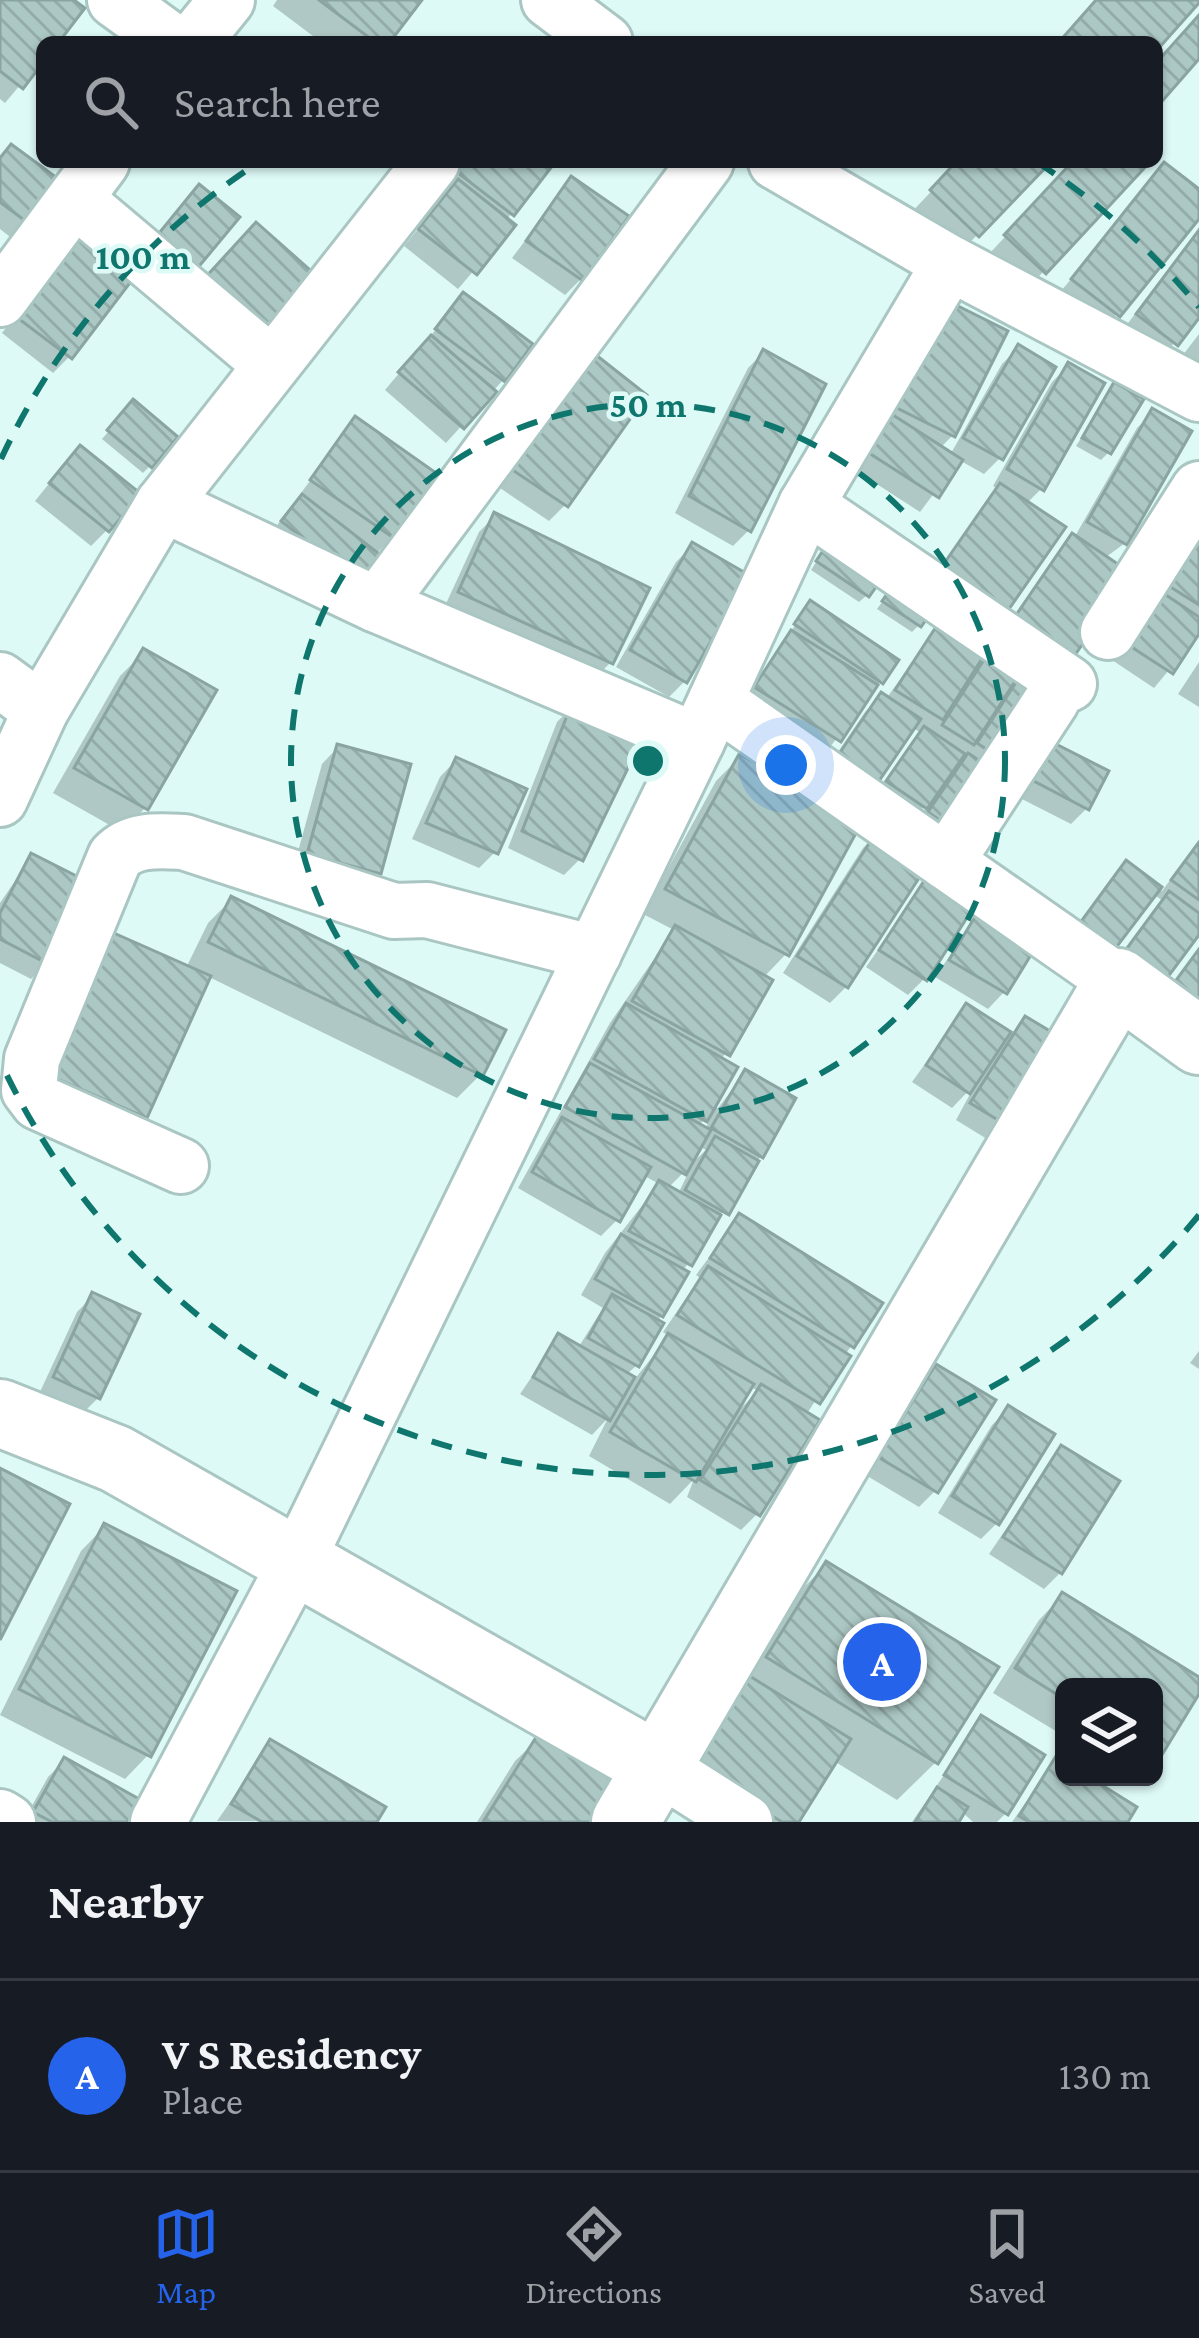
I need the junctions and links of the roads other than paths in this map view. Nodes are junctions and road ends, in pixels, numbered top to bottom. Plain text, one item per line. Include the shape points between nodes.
1 (115, 0) edge
2 (227, 0) edge
3 (543, 16) edge
4 (165, 36) edge
5 (198, 36) edge
6 (591, 36) edge
7 (427, 168) edge
8 (702, 168) edge
9 (786, 168) edge
10 (89, 180) edge
11 (950, 263) junction
12 (0, 299) edge
13 (272, 365) junction
14 (1199, 394) edge
15 (1199, 489) edge
16 (163, 504) junction
17 (806, 506) junction
18 (377, 605) junction
19 (1108, 632) dead end
20 (21, 695) edge
21 (706, 721) junction
22 (0, 799) edge
23 (946, 862) junction
24 (594, 953) junction
25 (1118, 982) junction
26 (1199, 1041) edge
27 (182, 1166) dead end
28 (0, 1413) edge
29 (297, 1561) junction
30 (657, 1766) junction
31 (0, 1817) edge
32 (8, 1822) edge
33 (158, 1822) edge
34 (625, 1822) edge
35 (745, 1822) edge

1 - 4 street
2 - 5 street
3 - 6 street
7 - 13 street
8 - 18 street
9 - 11 street
10 - 12 street
10 - 13 street
11 - 14 street
11 - 17 street
13 - 16 street
15 - 19 street
16 - 18 street
16 - 20 street
17 - 21 street
17 - 23 street via 1061,692
18 - 21 street
20 - 22 street
21 - 23 street
21 - 24 street
23 - 25 street
24 - 27 street via 427,910 394,911 184,842 124,848 32,1059 29,1090 38,1102
24 - 29 street
25 - 26 street
25 - 30 street
28 - 29 street via 116,1459
29 - 30 street
29 - 33 street
30 - 34 street
30 - 35 street
31 - 32 street

